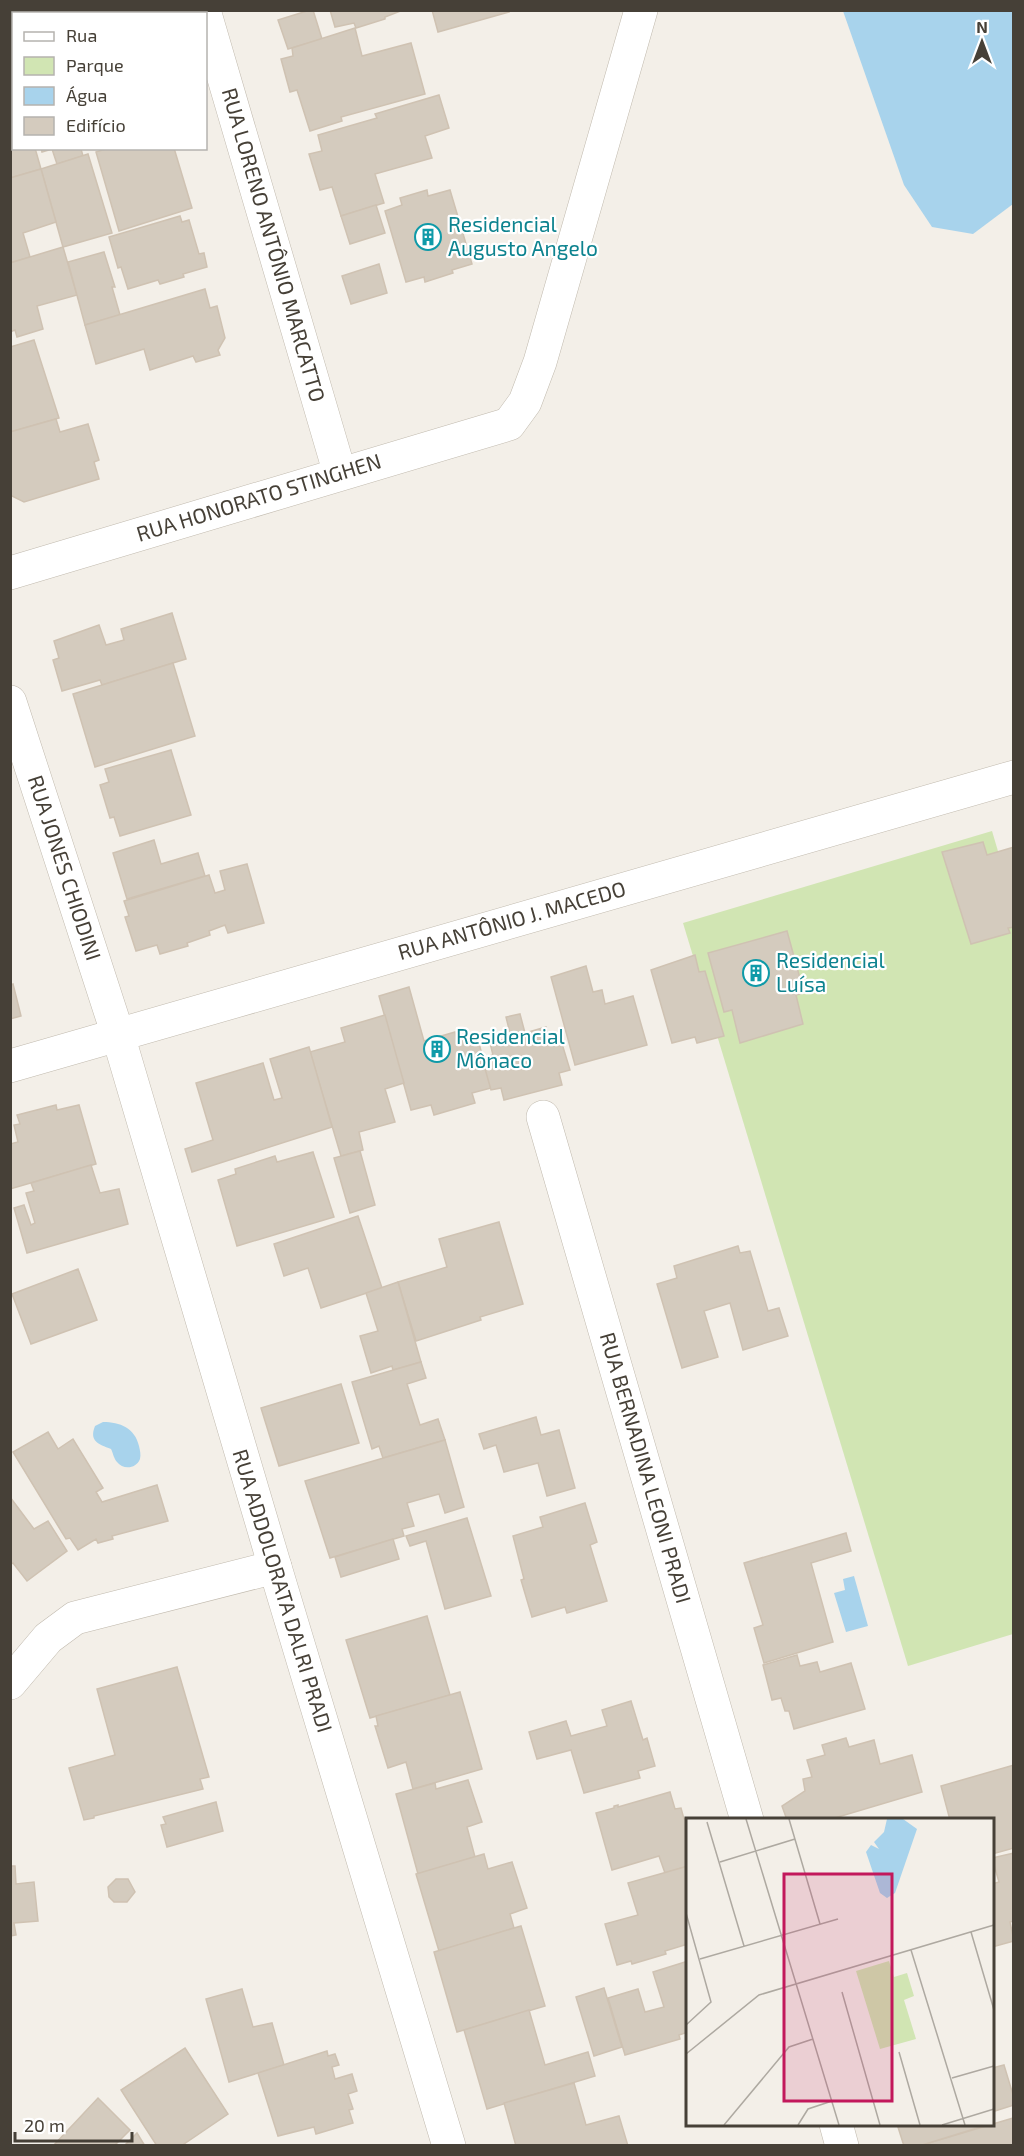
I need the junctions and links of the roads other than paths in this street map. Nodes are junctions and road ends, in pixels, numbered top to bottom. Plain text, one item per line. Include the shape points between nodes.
1 (641, 10) edge
2 (207, 24) edge
3 (340, 474) junction
4 (10, 573) edge
5 (10, 702) edge
6 (1014, 777) edge
7 (118, 1035) junction
8 (10, 1065) edge
9 (543, 1117) dead end
10 (275, 1567) junction
11 (10, 1683) edge
12 (746, 1818) edge
13 (837, 2126) edge
14 (449, 2145) edge
15 (842, 2145) edge

1 - 3 street, RUA HONORATO STINGHEN via 540,362 525,402 508,424
2 - 3 street, RUA LORENO ANTÔNIO MARCATTO
3 - 4 street, RUA HONORATO STINGHEN
5 - 7 street, RUA JONES CHIODINI
6 - 7 street, RUA ANTÔNIO J. MACEDO
7 - 8 street, RUA ANTÔNIO J. MACEDO
7 - 10 street, RUA ADDOLORATA DALRI PRADI
9 - 12 street, RUA BERNADINA LEONI PRADI
10 - 11 street via 75,1618 48,1638
10 - 14 street, RUA ADDOLORATA DALRI PRADI
13 - 15 street

